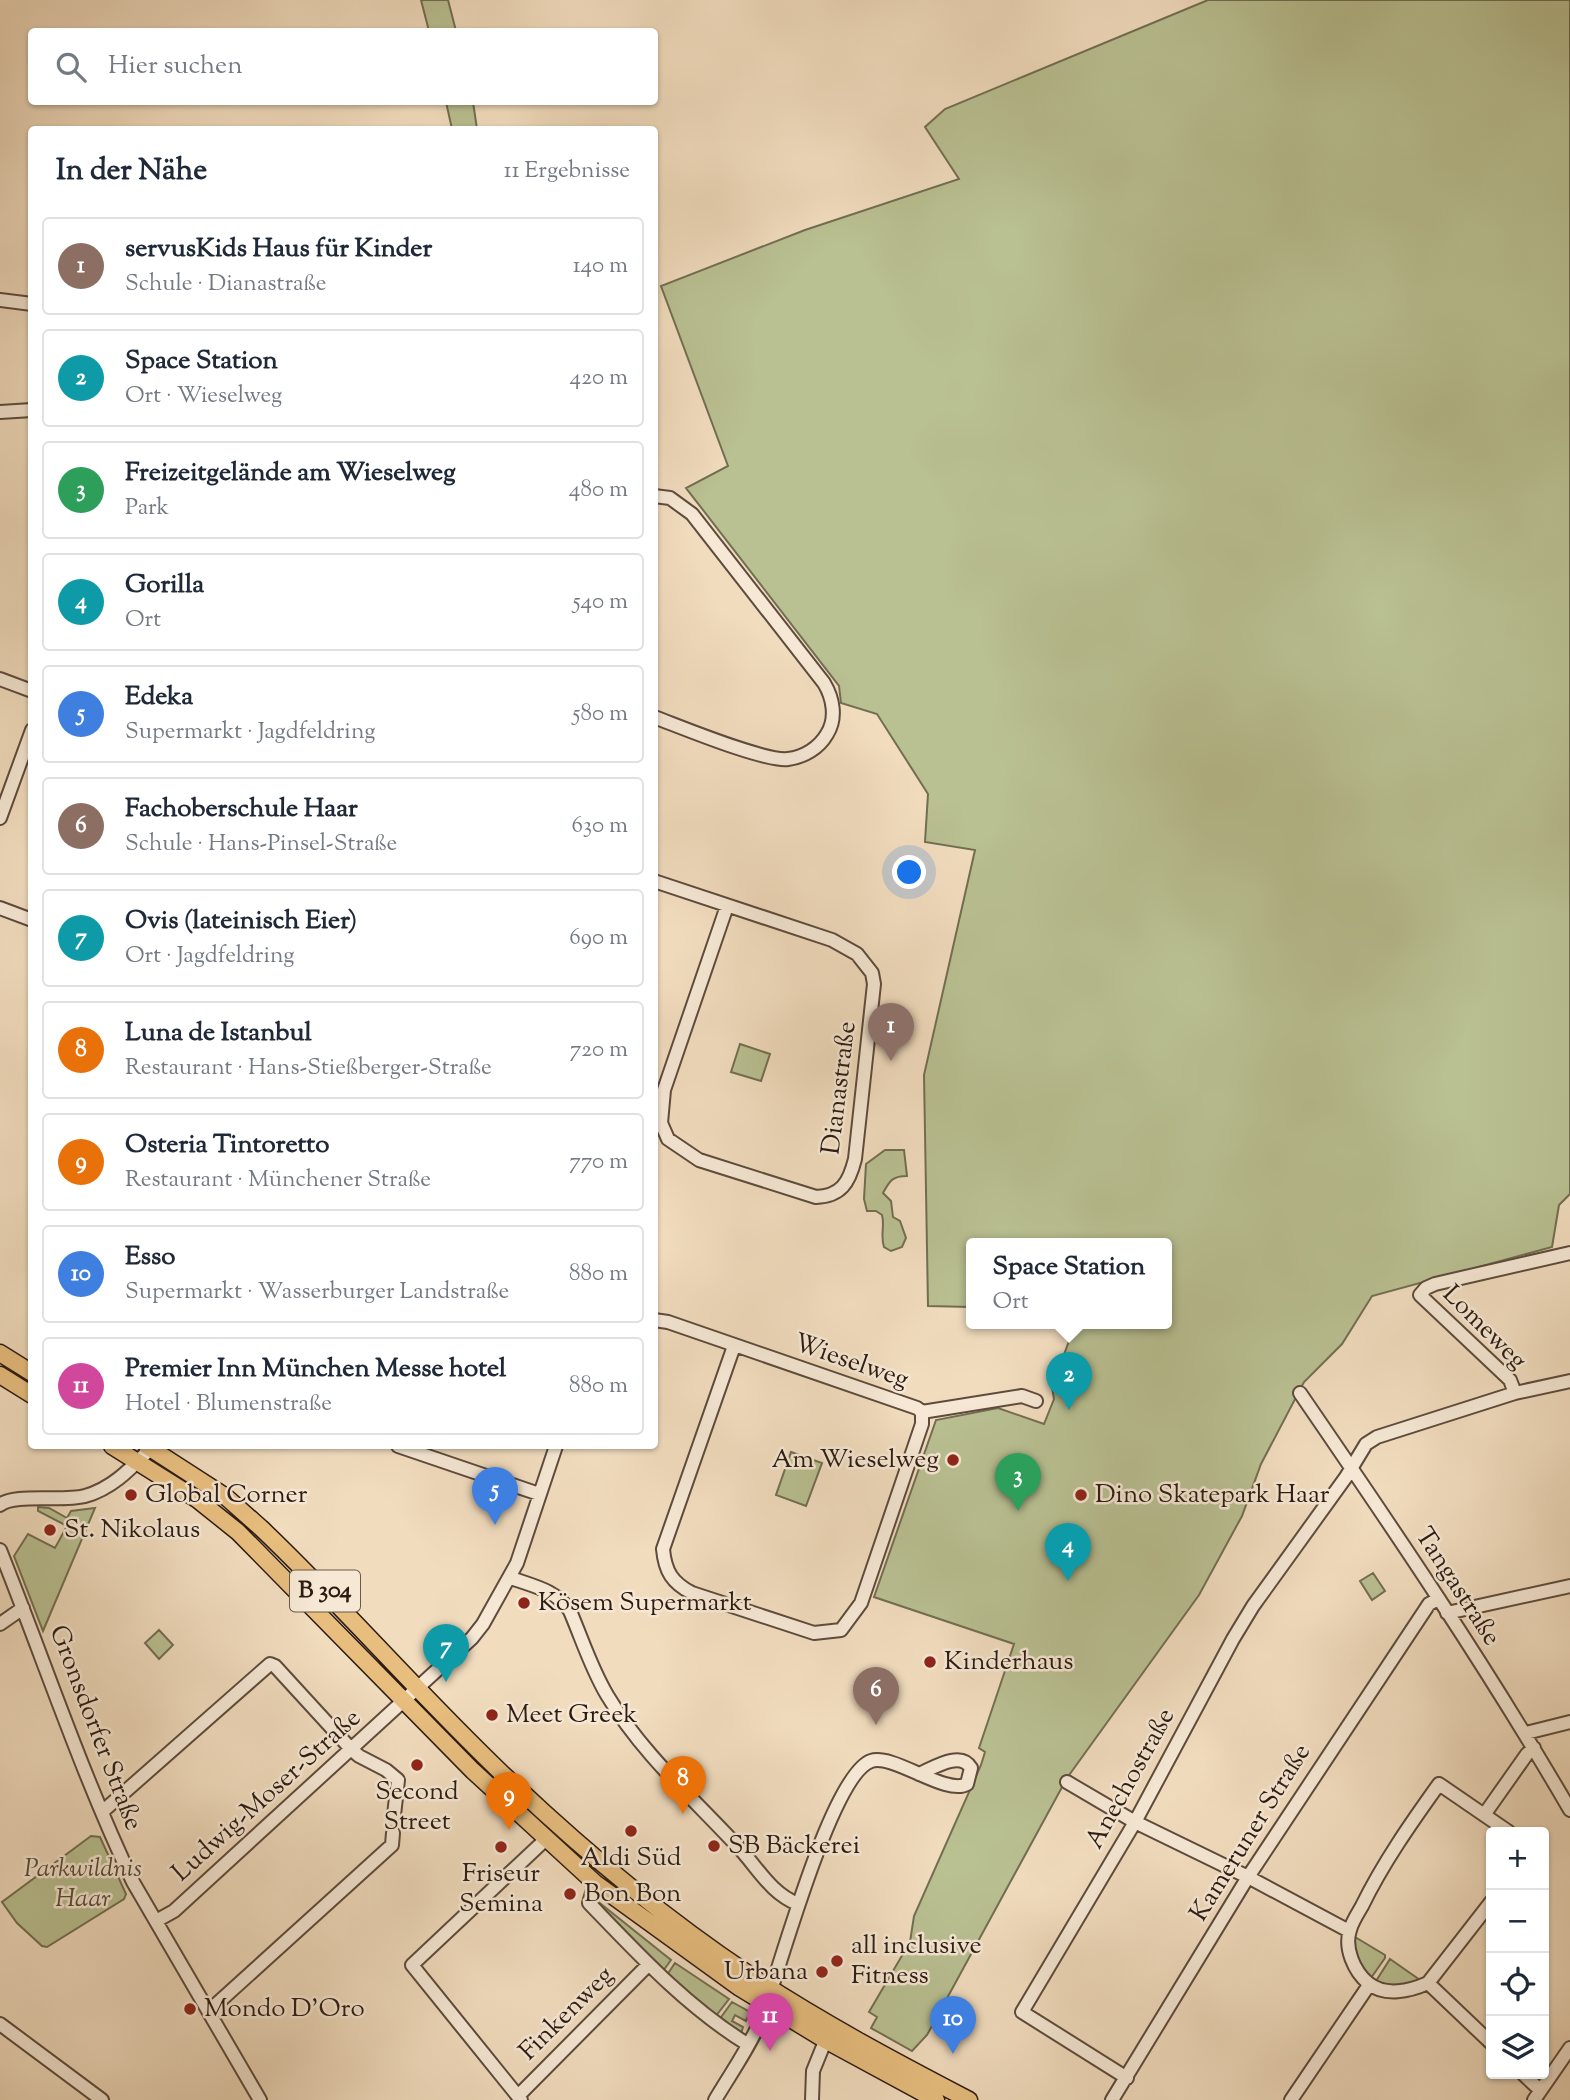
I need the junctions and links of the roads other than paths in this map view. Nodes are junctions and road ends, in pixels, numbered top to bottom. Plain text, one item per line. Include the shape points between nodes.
1 (0, 300) edge
2 (28, 304) edge
3 (28, 410) edge
4 (0, 412) edge
5 (658, 496) edge
6 (0, 679) edge
7 (28, 690) edge
8 (658, 719) edge
9 (28, 741) edge
10 (0, 818) edge
11 (658, 882) edge
12 (727, 906) junction
13 (0, 908) edge
14 (28, 918) edge
15 (1570, 1253) edge
16 (658, 1321) edge
17 (733, 1346) junction
18 (0, 1353) edge
19 (28, 1370) edge
20 (0, 1375) edge
21 (1570, 1381) edge
22 (28, 1392) edge
23 (1515, 1393) junction
24 (1300, 1394) dead end
25 (1036, 1401) dead end
26 (922, 1412) junction
27 (117, 1449) edge
28 (148, 1449) edge
29 (154, 1449) edge
30 (407, 1449) edge
31 (555, 1449) edge
32 (138, 1461) junction
33 (1351, 1468) junction
34 (539, 1494) junction
35 (0, 1505) edge
36 (0, 1550) edge
37 (511, 1578) junction
38 (1570, 1586) edge
39 (1438, 1599) junction
40 (23, 1608) junction
41 (1447, 1613) junction
42 (0, 1624) edge
43 (418, 1690) junction
44 (405, 1701) junction
45 (1570, 1721) edge
46 (1526, 1733) junction
47 (1534, 1748) junction
48 (351, 1749) junction
49 (919, 1774) dead end
50 (1067, 1782) dead end
51 (1570, 1810) edge
52 (102, 1812) junction
53 (394, 1815) dead end
54 (1484, 1815) junction
55 (1135, 1822) junction
56 (1502, 1827) edge
57 (393, 1833) dead end
58 (546, 1839) junction
59 (1248, 1877) junction
60 (595, 1883) junction
61 (798, 1904) junction
62 (1486, 1908) edge
63 (156, 1921) junction
64 (1349, 1931) junction
65 (648, 1965) junction
66 (1428, 1983) junction
67 (1369, 1984) junction
68 (768, 1996) junction
69 (209, 2010) junction
70 (0, 2024) edge
71 (829, 2033) junction
72 (1486, 2037) edge
73 (747, 2044) junction
74 (1570, 2048) edge
75 (905, 2076) junction
76 (1126, 2078) junction
77 (1526, 2079) edge
78 (1537, 2095) edge
79 (519, 2098) edge
80 (102, 2100) edge
81 (260, 2100) edge
82 (715, 2100) edge
83 (812, 2100) edge
84 (936, 2100) edge
85 (969, 2100) edge
86 (1112, 2100) edge
87 (1291, 2100) edge

1 - 2 street
3 - 4 street
5 - 8 street via 670,498 692,514 824,683 833,709 828,733 820,744 786,760
6 - 7 street
9 - 10 street
11 - 12 street, Dianastraße
12 - 12 street, Dianastraße via 845,946 872,973 874,1001 855,1159 845,1185 828,1197 699,1160 668,1139 661,1123 664,1090
13 - 14 street
15 - 23 street, Lomeweg via 1435,1284 1420,1295 1510,1380
16 - 17 street, Wieselweg
17 - 26 street, Wieselweg
17 - 26 street via 663,1549 669,1577 692,1593 814,1633 841,1630 861,1603 922,1424
18 - 19 main road
20 - 22 main road
21 - 23 street, Anechostraße
23 - 33 street, Anechostraße via 1377,1437 1366,1444
24 - 33 street, Tangastraße
25 - 26 street, Wieselweg via 1022,1396
27 - 32 main road, B 304
28 - 32 street
29 - 43 main road, B 304 via 226,1497 261,1528
30 - 34 street
31 - 34 street, Ludwig-Moser-Straße
32 - 35 street via 121,1479 83,1497 16,1499
32 - 44 main road, B 304 via 238,1532
33 - 39 street, Tangastraße
33 - 55 street, Anechostraße via 1240,1628
34 - 37 street, Ludwig-Moser-Straße
36 - 40 street, Gronsdorfer Straße
37 - 43 street, Ludwig-Moser-Straße via 472,1638
37 - 61 street via 555,1594 565,1604 607,1696 641,1742 779,1895
38 - 41 street
39 - 41 street, Tangastraße
39 - 59 street, Kameruner Straße via 1429,1604
40 - 42 street
40 - 52 street, Gronsdorfer Straße
41 - 46 street, Tangastraße
43 - 44 street, Ludwig-Moser-Straße
43 - 68 main road, B 304 via 600,1861
44 - 48 street, Ludwig-Moser-Straße
44 - 58 main road, B 304
45 - 46 street
46 - 47 street, Tangastraße
47 - 51 street, Tangastraße
47 - 54 street
48 - 52 street via 275,1666 268,1665
48 - 53 street via 398,1780
48 - 63 street, Ludwig-Moser-Straße via 174,1911
49 - 61 street via 881,1760 872,1761 853,1777 839,1799
50 - 55 street
52 - 63 street, Gronsdorfer Straße
54 - 56 street
54 - 64 street via 1439,1784 1388,1859
55 - 59 street
55 - 76 street, Anechostraße via 1022,2012
57 - 69 street via 393,1845
58 - 60 main road, B 304
58 - 79 street via 412,1965
59 - 64 street
59 - 76 street, Kameruner Straße
60 - 65 street via 589,1903
60 - 68 main road, B 304 via 707,1966
61 - 68 street
62 - 66 street
63 - 69 street, Gronsdorfer Straße
64 - 67 street via 1352,1959
65 - 73 street via 715,2023
65 - 79 street, Finkenweg
66 - 67 street via 1401,1992
66 - 72 street
67 - 87 street
68 - 71 main road, B 304
68 - 73 street
69 - 81 street, Gronsdorfer Straße
70 - 80 street
71 - 75 main road, B 304
71 - 83 street via 813,2071
73 - 82 street
74 - 78 street
75 - 84 main road, B 304
75 - 85 main road, B 304
76 - 86 street, Kameruner Straße
77 - 78 street

